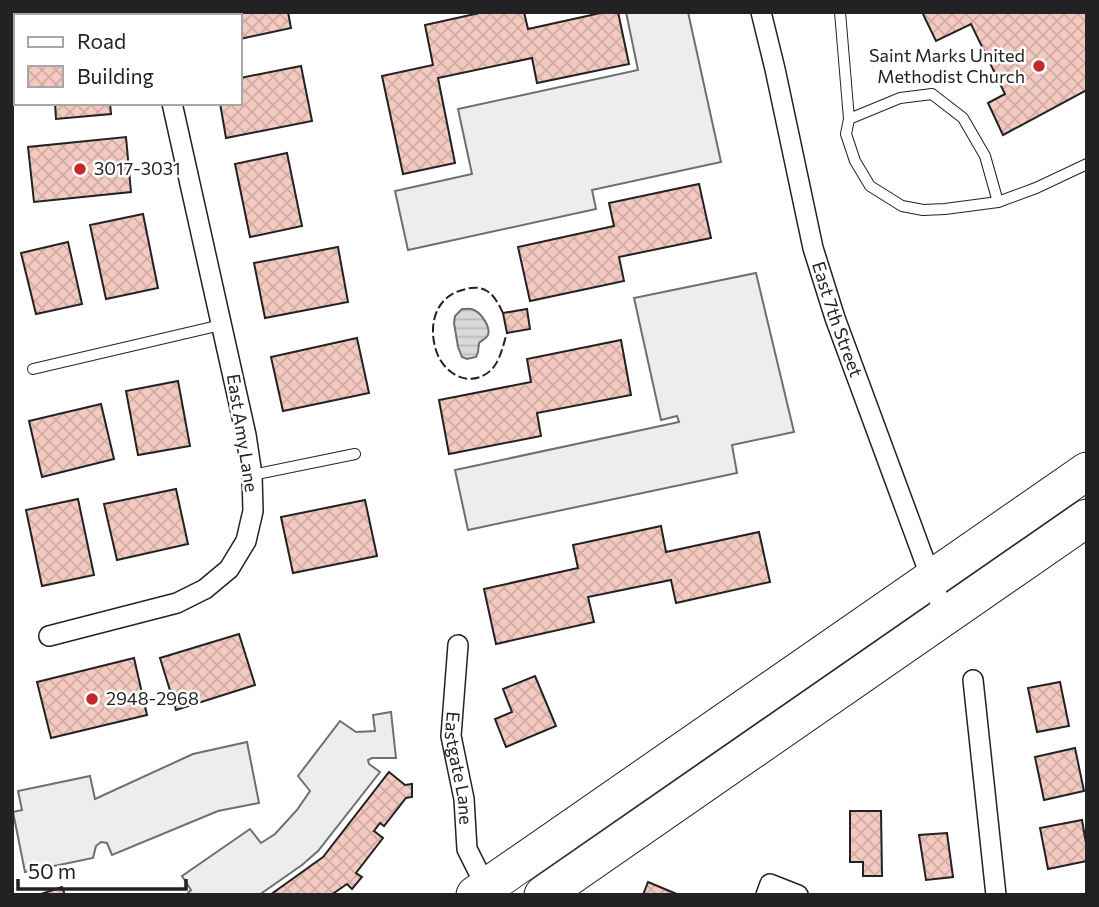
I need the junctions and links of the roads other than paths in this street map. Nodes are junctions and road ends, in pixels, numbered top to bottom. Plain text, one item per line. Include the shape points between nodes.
1 (761, 12) edge
2 (840, 12) edge
3 (172, 105) edge
4 (849, 119) junction
5 (1087, 163) edge
6 (998, 202) junction
7 (221, 326) junction
8 (33, 369) dead end
9 (355, 454) dead end
10 (1087, 471) edge
11 (253, 475) junction
12 (1087, 518) edge
13 (931, 578) junction
14 (945, 616) junction
15 (49, 636) dead end
16 (458, 645) dead end
17 (973, 680) dead end
18 (768, 890) edge
19 (481, 891) edge
20 (543, 895) edge
21 (798, 895) edge
22 (996, 895) edge

1 - 13 street, East 7th Street via 813,248
2 - 4 lane
3 - 7 street, East Amy Lane
4 - 6 lane via 846,134 870,186 902,206 923,210
4 - 6 lane via 900,98 932,94 963,118 985,156
5 - 6 lane
7 - 8 lane
7 - 11 street, East Amy Lane
9 - 11 lane
10 - 13 highway
11 - 15 street, East Amy Lane via 253,511 246,541 229,569 205,589 177,603
12 - 14 highway
13 - 14 street, East 7th Street
13 - 19 highway
14 - 20 highway
16 - 19 street, Eastgate Lane via 451,736 464,799 467,849
17 - 22 street
18 - 21 street

